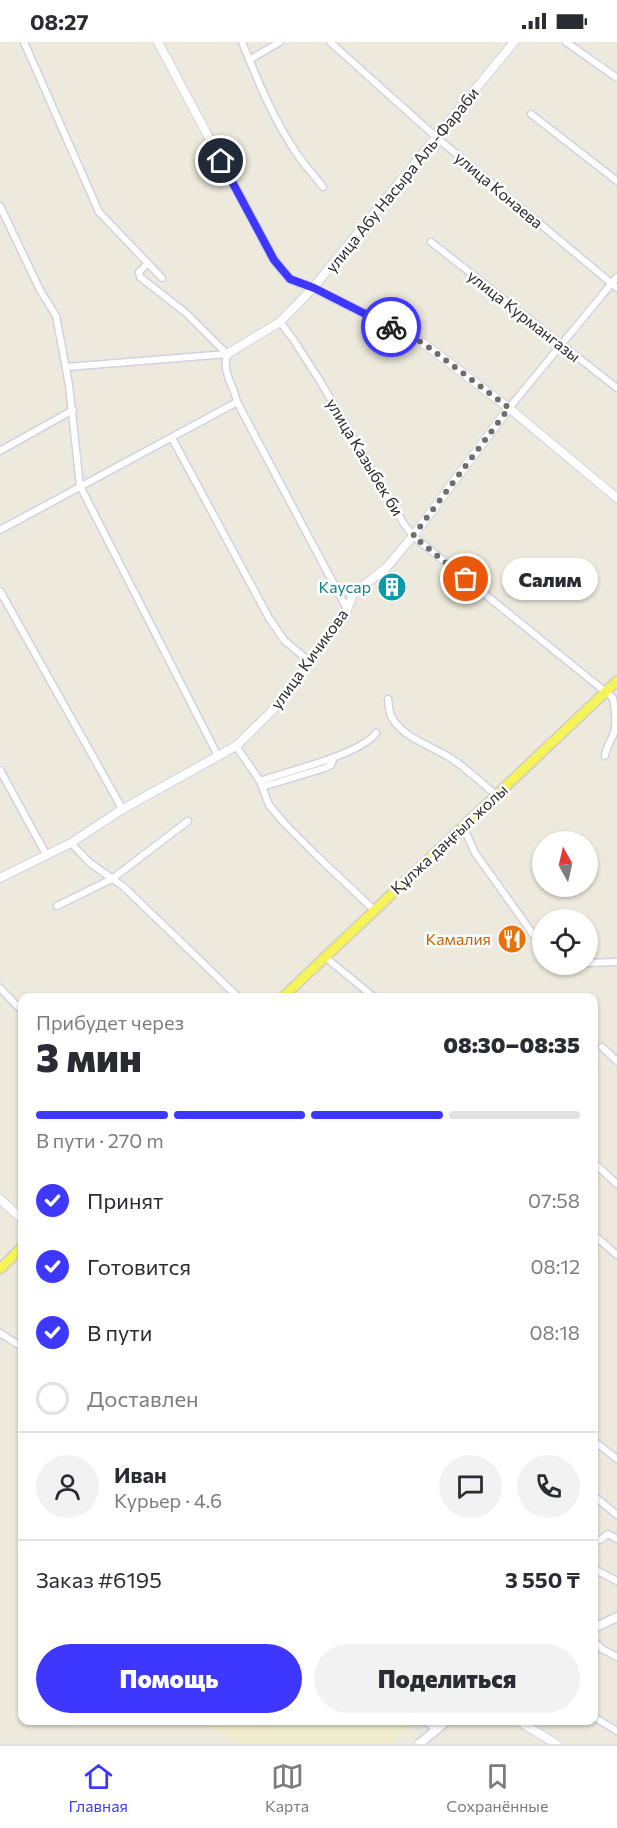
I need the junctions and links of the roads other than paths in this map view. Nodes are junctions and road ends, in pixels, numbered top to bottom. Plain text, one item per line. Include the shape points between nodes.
1 (24, 42) edge
2 (158, 42) edge
3 (242, 42) edge
4 (280, 42) edge
5 (330, 42) edge
6 (514, 42) edge
7 (566, 42) edge
8 (249, 60) junction
9 (617, 78) edge
10 (531, 114) dead end
11 (436, 137) junction
12 (617, 181) edge
13 (323, 187) dead end
14 (0, 206) edge
15 (431, 242) dead end
16 (148, 263) junction
17 (617, 277) edge
18 (162, 278) dead end
19 (614, 286) edge
20 (314, 288) junction
21 (280, 322) junction
22 (561, 345) junction
23 (227, 354) junction
24 (67, 367) junction
25 (617, 388) edge
26 (237, 402) junction
27 (509, 408) junction
28 (73, 410) junction
29 (172, 438) junction
30 (0, 451) edge
31 (80, 486) junction
32 (617, 498) edge
33 (0, 530) edge
34 (413, 536) junction
35 (0, 591) edge
36 (348, 609) junction
37 (310, 662) junction
38 (617, 681) edge
39 (606, 692) junction
40 (388, 699) dead end
41 (376, 732) dead end
42 (236, 746) junction
43 (218, 756) junction
44 (605, 756) dead end
45 (0, 770) edge
46 (261, 784) junction
47 (496, 795) junction
48 (121, 810) junction
49 (188, 821) dead end
50 (463, 826) junction
51 (71, 843) junction
52 (47, 856) junction
53 (0, 878) edge
54 (112, 879) junction
55 (57, 906) dead end
56 (374, 910) junction
57 (532, 933) edge
58 (325, 957) junction
59 (617, 962) edge
60 (598, 963) edge
61 (0, 988) edge
62 (234, 993) edge
63 (287, 993) edge
64 (369, 993) edge
65 (18, 1007) edge
66 (602, 1047) dead end
67 (617, 1061) edge
68 (598, 1167) edge
69 (617, 1184) edge
70 (0, 1199) edge
71 (18, 1215) edge
72 (598, 1238) edge
73 (18, 1250) edge
74 (617, 1255) edge
75 (0, 1269) edge
76 (0, 1333) edge
77 (18, 1344) edge
78 (598, 1444) edge
79 (617, 1459) edge
80 (598, 1500) edge
81 (617, 1515) edge
82 (617, 1539) edge
83 (598, 1540) edge
84 (598, 1571) edge
85 (617, 1581) edge
86 (617, 1617) edge
87 (598, 1626) edge
88 (598, 1645) edge
89 (617, 1658) edge
90 (598, 1719) edge
91 (430, 1725) edge
92 (443, 1725) edge
93 (525, 1725) edge
94 (436, 1731) junction
95 (617, 1731) edge
96 (419, 1744) edge
97 (556, 1744) edge

1 - 16 street via 99,212
2 - 20 street via 274,260 290,279
3 - 8 street
4 - 8 street
5 - 11 street, улица Конаева
6 - 11 street, улица Абу Насыра Аль-Фараби
7 - 9 street
8 - 13 street via 275,117
10 - 12 street
11 - 19 street, улица Конаева
11 - 20 street, улица Абу Насыра Аль-Фараби
14 - 24 street via 56,316
15 - 22 street, улица Курмангазы
16 - 18 street
16 - 23 street via 140,277 186,313
17 - 19 street, улица Кичикова
19 - 22 street, улица Кичикова
20 - 21 street, улица Абу Насыра Аль-Фараби
20 - 27 street via 423,343
21 - 23 street, улица Абу Насыра Аль-Фараби
21 - 34 street, улица Казыбек би
22 - 25 street, улица Курмангазы
22 - 27 street, улица Кичикова
23 - 24 street
23 - 26 street via 225,369
24 - 28 street
26 - 29 street
26 - 36 street
27 - 32 street
27 - 34 street, улица Кичикова
28 - 30 street
28 - 31 street
29 - 31 street
29 - 37 street via 269,618 284,640
31 - 33 street
31 - 43 street
34 - 36 street, улица Кичикова via 386,568 353,594
34 - 39 street, улица Казыбек би
35 - 48 street
36 - 37 street, улица Кичикова
37 - 42 street, улица Кичикова via 271,712
38 - 39 main road, Құлжа даңғыл жолы
39 - 44 street via 613,698 616,716
39 - 47 main road, Құлжа даңғыл жолы
40 - 47 street via 392,719 397,724 465,769
41 - 46 street via 371,739 334,758
42 - 43 street, улица Кичикова
42 - 46 street
43 - 48 street, улица Кичикова
45 - 52 street
46 - 56 street via 269,805 285,824
47 - 50 main road, Құлжа даңғыл жолы
48 - 51 street, улица Кичикова
49 - 54 street
50 - 56 main road, Құлжа даңғыл жолы
50 - 57 street via 475,853
51 - 52 street, улица Кичикова
51 - 54 street
52 - 53 street, улица Кичикова
54 - 55 street
54 - 62 street
56 - 58 main road, Құлжа даңғыл жолы
58 - 63 main road, Құлжа даңғыл жолы
58 - 64 street
59 - 60 street
61 - 65 street
66 - 67 street
68 - 69 street
70 - 71 street
72 - 74 street
73 - 75 main road
76 - 77 street
78 - 79 street
80 - 81 street
82 - 83 street via 608,1534
84 - 85 street
86 - 87 main road
88 - 89 street
90 - 95 street
91 - 94 street
92 - 94 main road
93 - 97 street
94 - 96 main road

